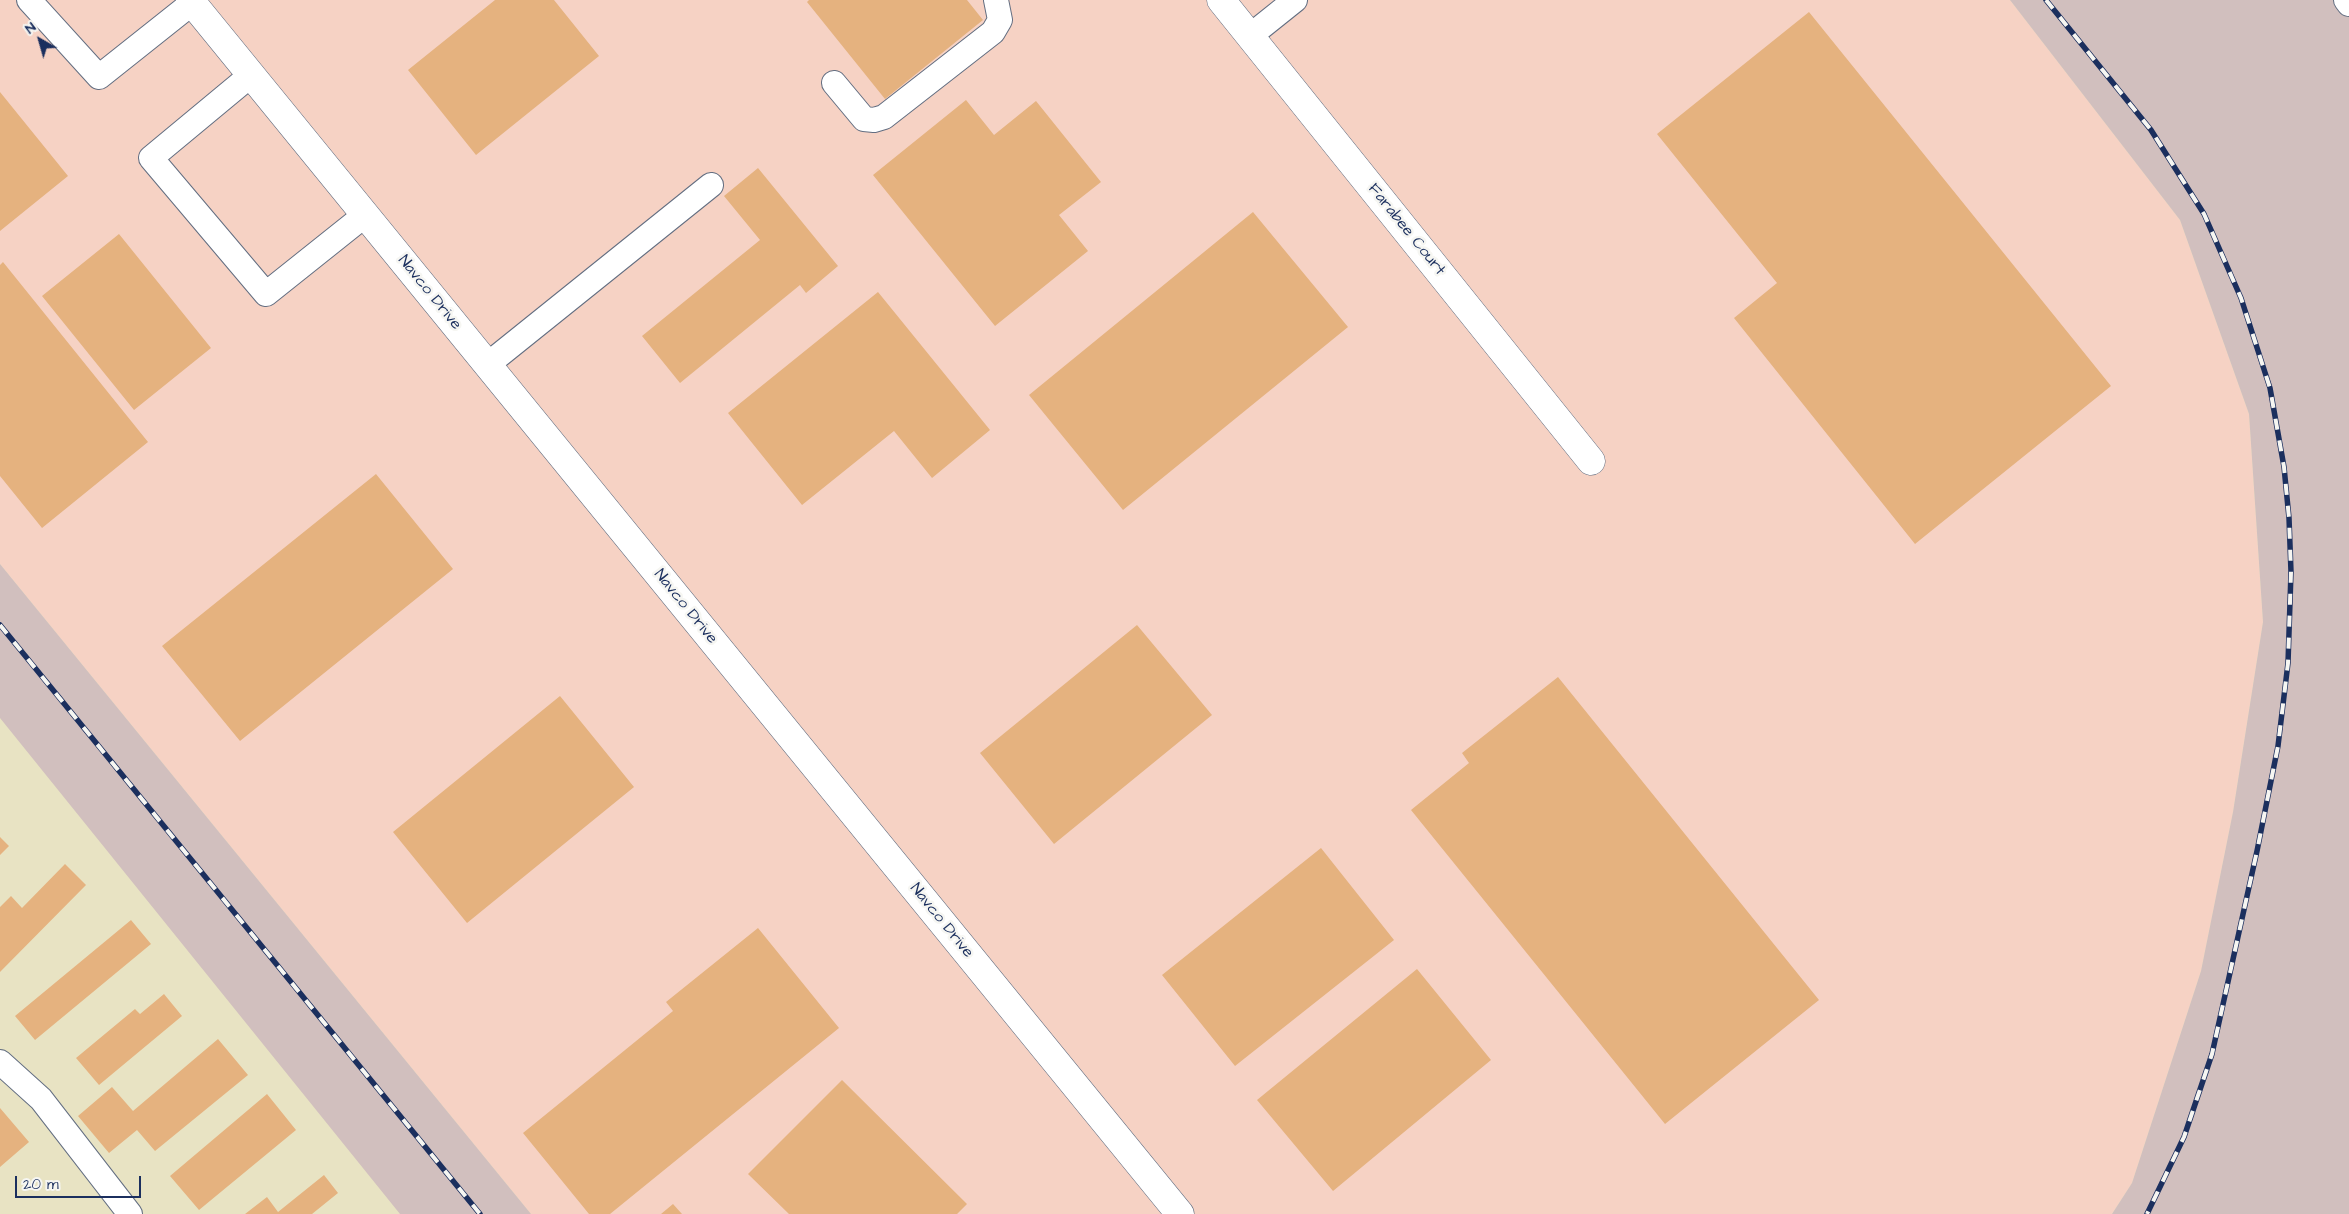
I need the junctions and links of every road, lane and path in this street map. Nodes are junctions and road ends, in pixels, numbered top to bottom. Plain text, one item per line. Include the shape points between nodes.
1 (29, 0) edge
2 (996, 0) edge
3 (1221, 0) edge
4 (1295, 0) edge
5 (2346, 0) edge
6 (191, 2) edge
7 (2349, 4) edge
8 (1250, 36) junction
9 (251, 75) junction
10 (834, 83) dead end
11 (711, 185) dead end
12 (365, 215) junction
13 (487, 365) junction
14 (1591, 461) dead end
15 (0, 1062) edge
16 (130, 1214) edge
17 (1180, 1214) edge

1 - 6 lane via 99,77
2 - 10 lane via 1000,20 993,32 884,117 864,119
3 - 8 street, Farabee Court
4 - 8 lane
5 - 7 lane
6 - 9 street, Navco Drive
8 - 14 street, Farabee Court
9 - 12 street, Navco Drive
9 - 12 lane via 151,158 266,294
11 - 13 lane
12 - 13 street, Navco Drive
13 - 17 street, Navco Drive
15 - 16 lane via 41,1099

